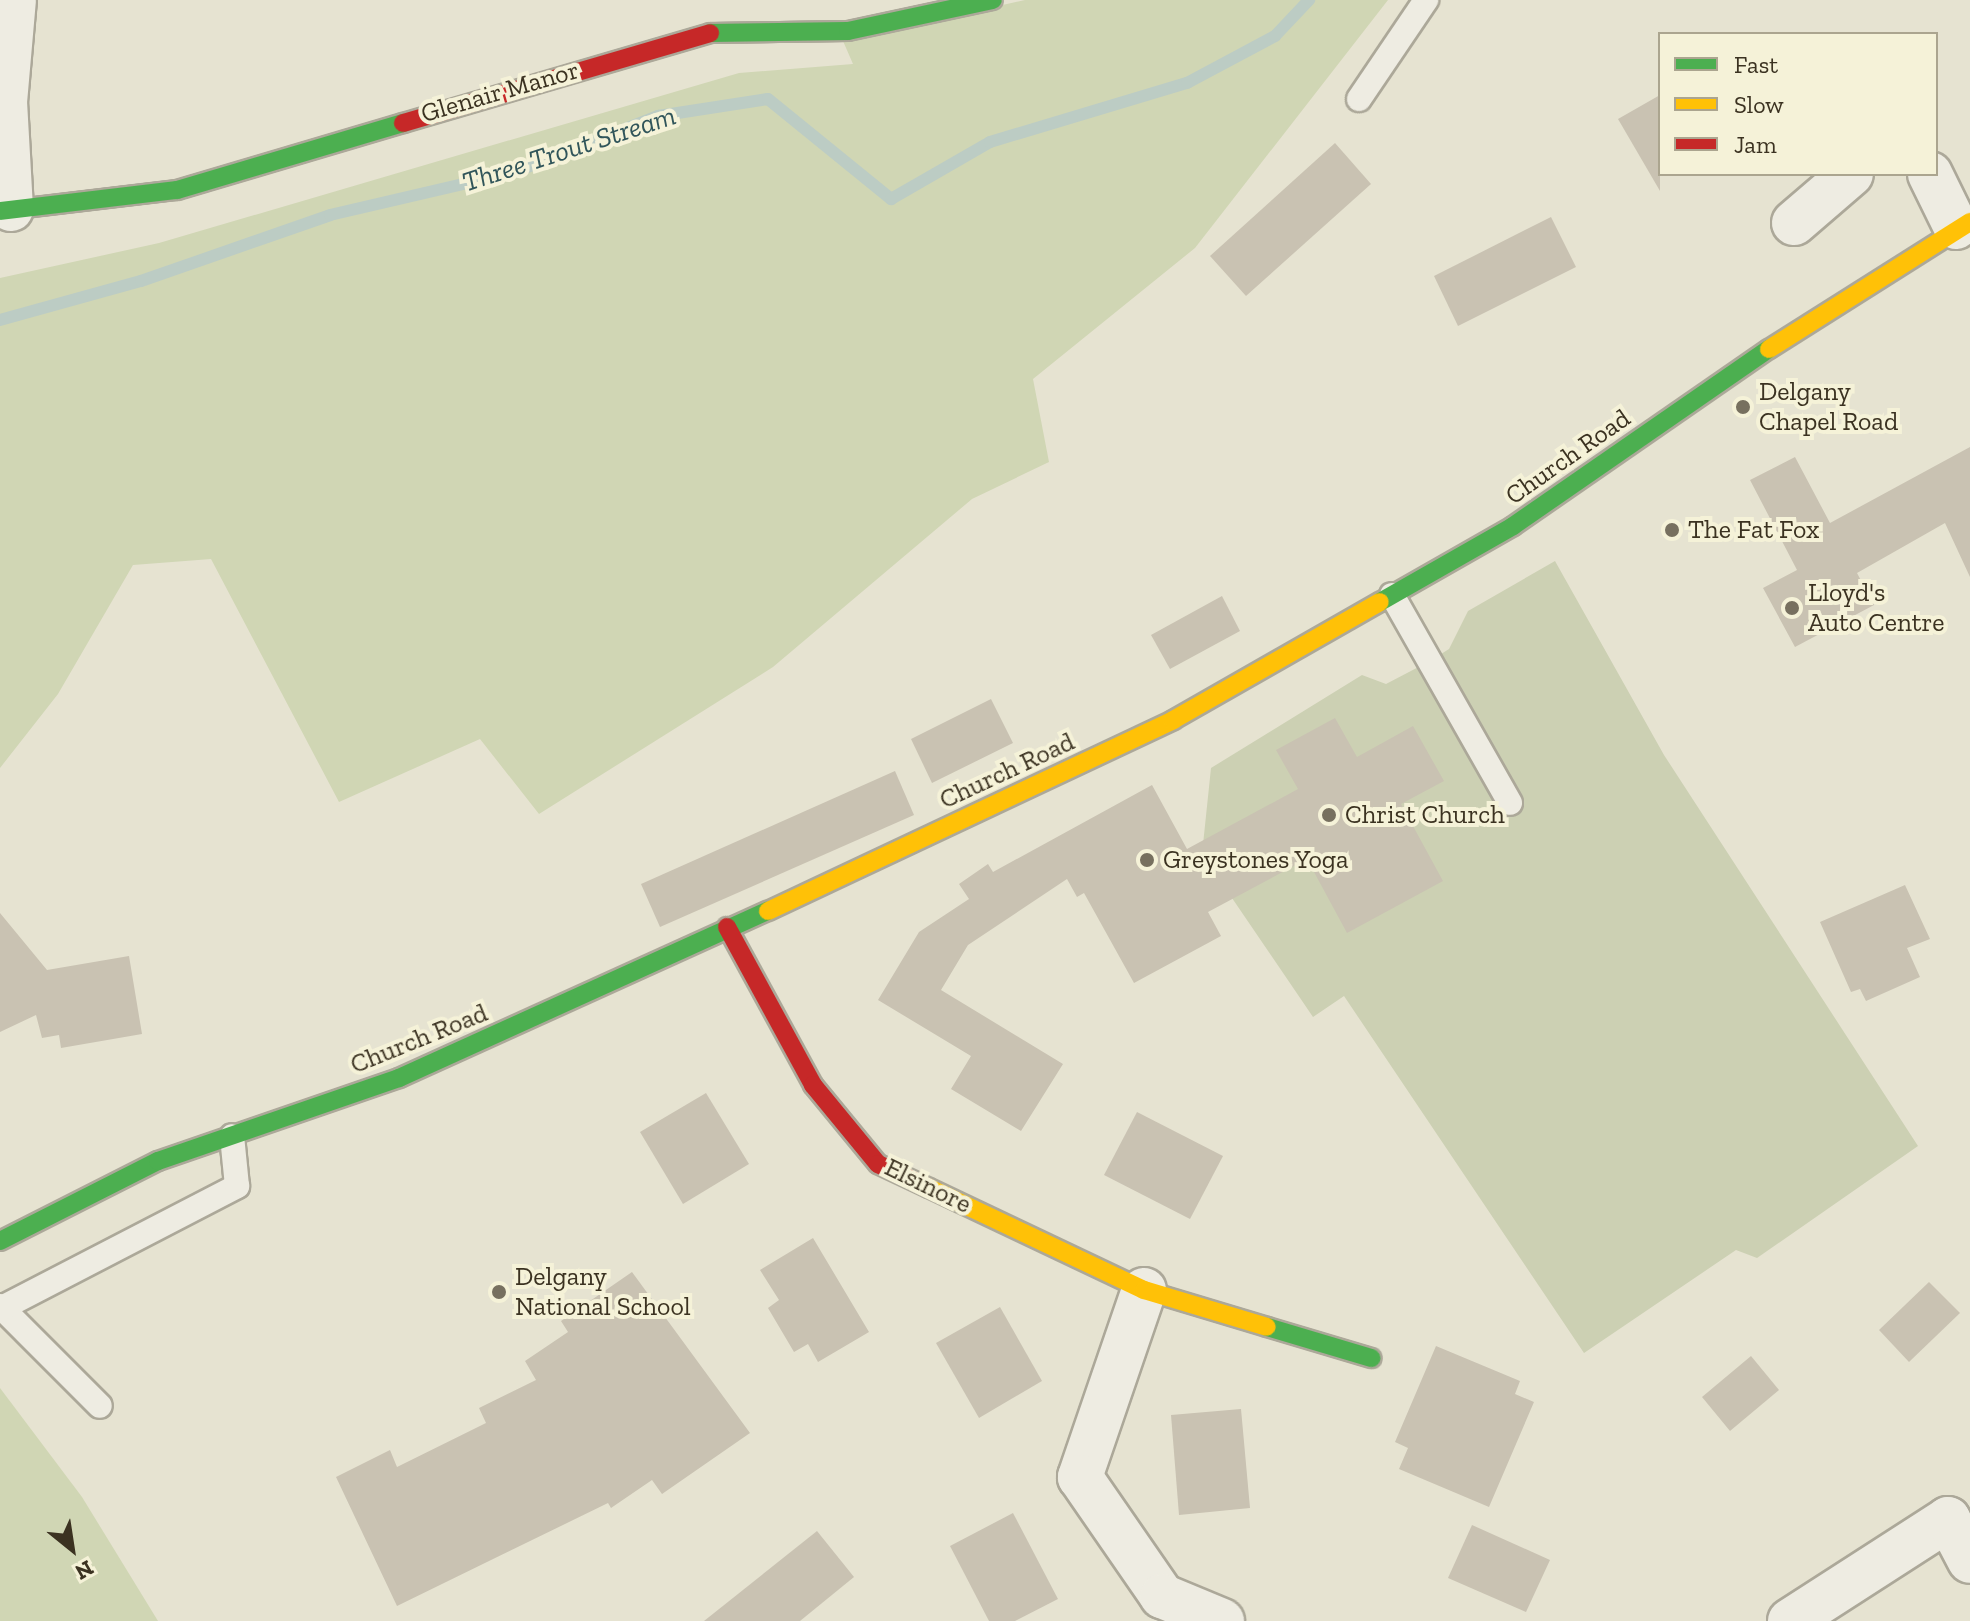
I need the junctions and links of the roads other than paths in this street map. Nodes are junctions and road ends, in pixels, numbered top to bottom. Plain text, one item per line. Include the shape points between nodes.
1 (14, 0) edge
2 (993, 0) edge
3 (1426, 0) edge
4 (1359, 99) dead end
5 (1849, 176) edge
6 (1931, 176) edge
7 (5, 210) edge
8 (1794, 223) dead end
9 (1963, 224) edge
10 (1392, 595) junction
11 (1510, 803) dead end
12 (727, 927) junction
13 (232, 1136) junction
14 (0, 1241) edge
15 (1144, 1290) junction
16 (1, 1307) edge
17 (1371, 1358) dead end
18 (100, 1406) dead end
19 (1970, 1561) edge
20 (1222, 1621) edge
21 (1790, 1621) edge

1 - 7 street, Glenair Manor via 5,102
2 - 7 main road, Glenair Manor via 848,31 719,30 177,190
3 - 4 lane
5 - 8 street
6 - 9 street
9 - 10 main road, Church Road via 1513,526
10 - 11 lane
10 - 12 main road, Church Road via 1173,720
12 - 13 main road, Church Road via 399,1078
12 - 15 main road, Elsinore via 813,1085 878,1164
13 - 14 main road, Church Road via 158,1161
13 - 16 lane via 237,1186
15 - 17 main road, Elsinore
15 - 20 street via 1080,1477 1162,1596
16 - 18 lane
19 - 21 street via 1948,1519

